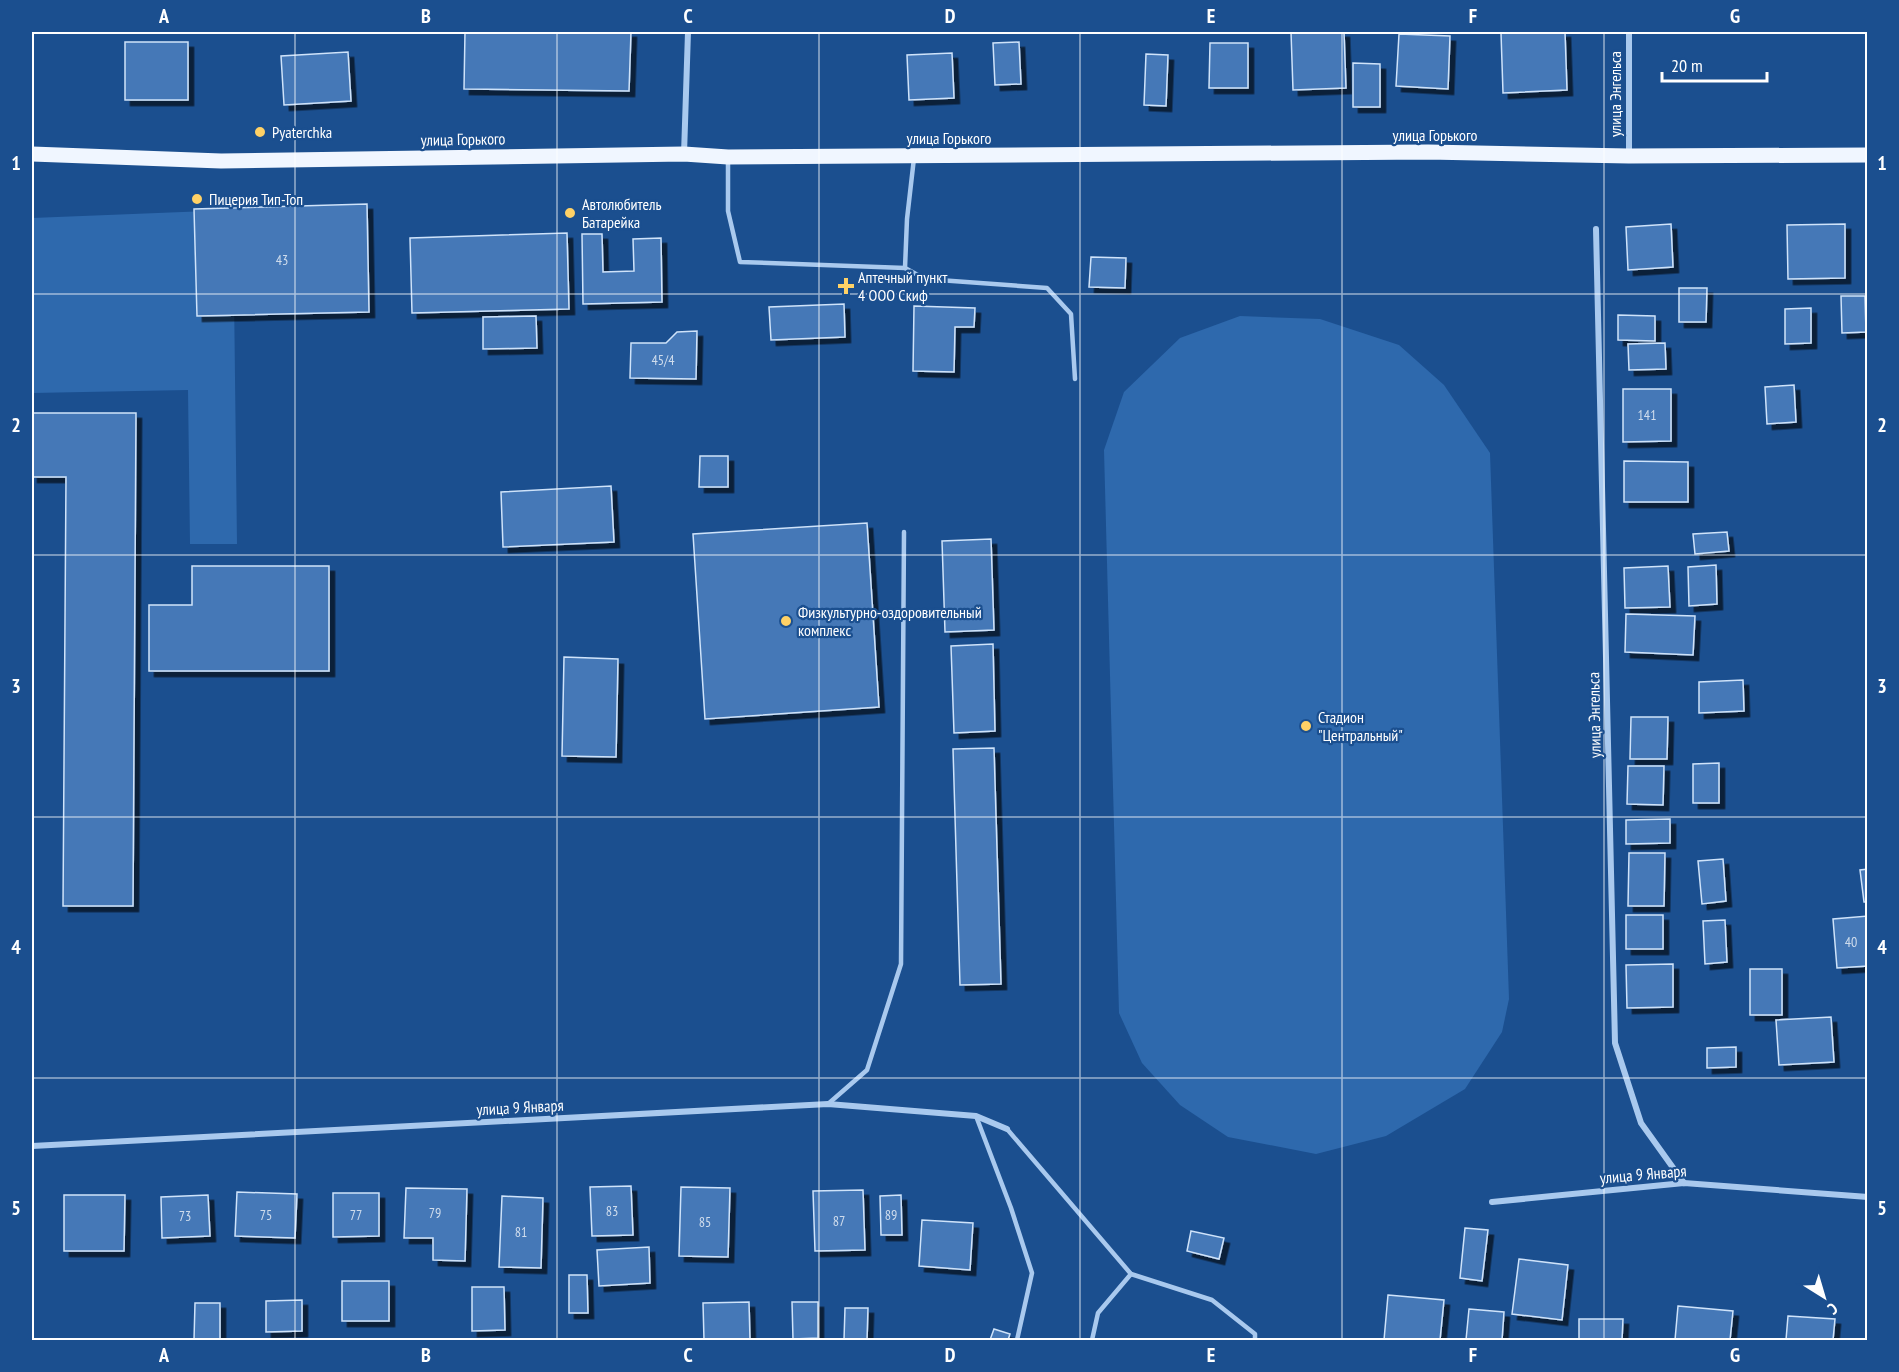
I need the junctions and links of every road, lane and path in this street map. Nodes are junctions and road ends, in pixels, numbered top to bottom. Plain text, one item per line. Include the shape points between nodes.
1 (688, 32) edge
2 (1629, 32) edge
3 (32, 154) edge
4 (684, 154) junction
5 (1868, 155) edge
6 (914, 156) junction
7 (1629, 156) junction
8 (728, 157) junction
9 (1596, 229) dead end
10 (905, 268) junction
11 (1074, 379) dead end
12 (904, 532) dead end
13 (828, 1104) junction
14 (976, 1116) junction
15 (1007, 1129) joint
16 (32, 1146) edge
17 (1684, 1183) junction
18 (1868, 1197) edge
19 (1492, 1202) dead end
20 (1131, 1275) junction
21 (1017, 1341) edge
22 (1092, 1341) edge
23 (1255, 1341) edge

1 - 4 street
2 - 7 street, улица Энгельса
3 - 4 main road, улица Горького via 221,161
4 - 8 main road, улица Горького
5 - 7 main road, улица Горького
6 - 7 main road, улица Горького via 1428,152
6 - 8 main road, улица Горького
6 - 10 lane
8 - 10 lane via 728,211 740,262
9 - 17 street, улица Энгельса via 1615,1043 1641,1123
10 - 11 lane via 925,279 1047,288 1071,314
12 - 13 lane via 901,964 867,1070
13 - 14 street, улица 9 Января
13 - 16 street, улица 9 Января
14 - 15 street, улица 9 Января
14 - 21 lane via 1032,1273
15 - 20 lane
17 - 18 street, улица 9 Января
17 - 19 street, улица 9 Января
20 - 22 lane via 1098,1313
20 - 23 lane via 1212,1300 1255,1334

